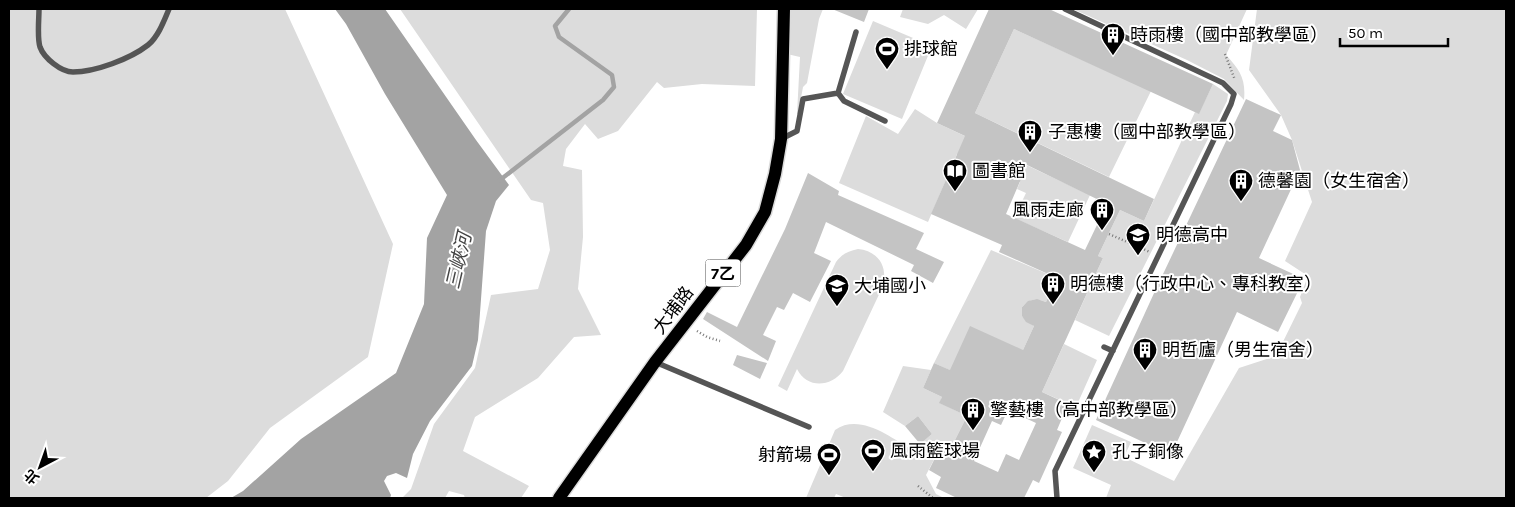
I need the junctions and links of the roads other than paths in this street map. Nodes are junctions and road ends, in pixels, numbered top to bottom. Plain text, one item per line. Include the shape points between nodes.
1 (39, 9) edge
2 (169, 9) edge
3 (784, 9) edge
4 (1065, 9) edge
5 (856, 32) dead end
6 (838, 93) junction
7 (885, 121) dead end
8 (781, 139) junction
9 (1104, 347) dead end
10 (1113, 351) junction
11 (655, 362) junction
12 (809, 427) dead end
13 (559, 498) edge
14 (1057, 498) edge

1 - 2 lane via 40,47 51,62 71,72 124,60 149,44
3 - 8 main road, 大埔路 / 7乙
4 - 10 lane via 1223,83 1234,94
5 - 6 lane
6 - 7 lane via 844,101
6 - 8 lane via 803,99 797,131
8 - 11 main road, 大埔路 / 7乙 via 765,212 746,245
9 - 10 lane
10 - 14 lane via 1055,471
11 - 12 lane
11 - 13 main road, 大埔路 / 7乙

